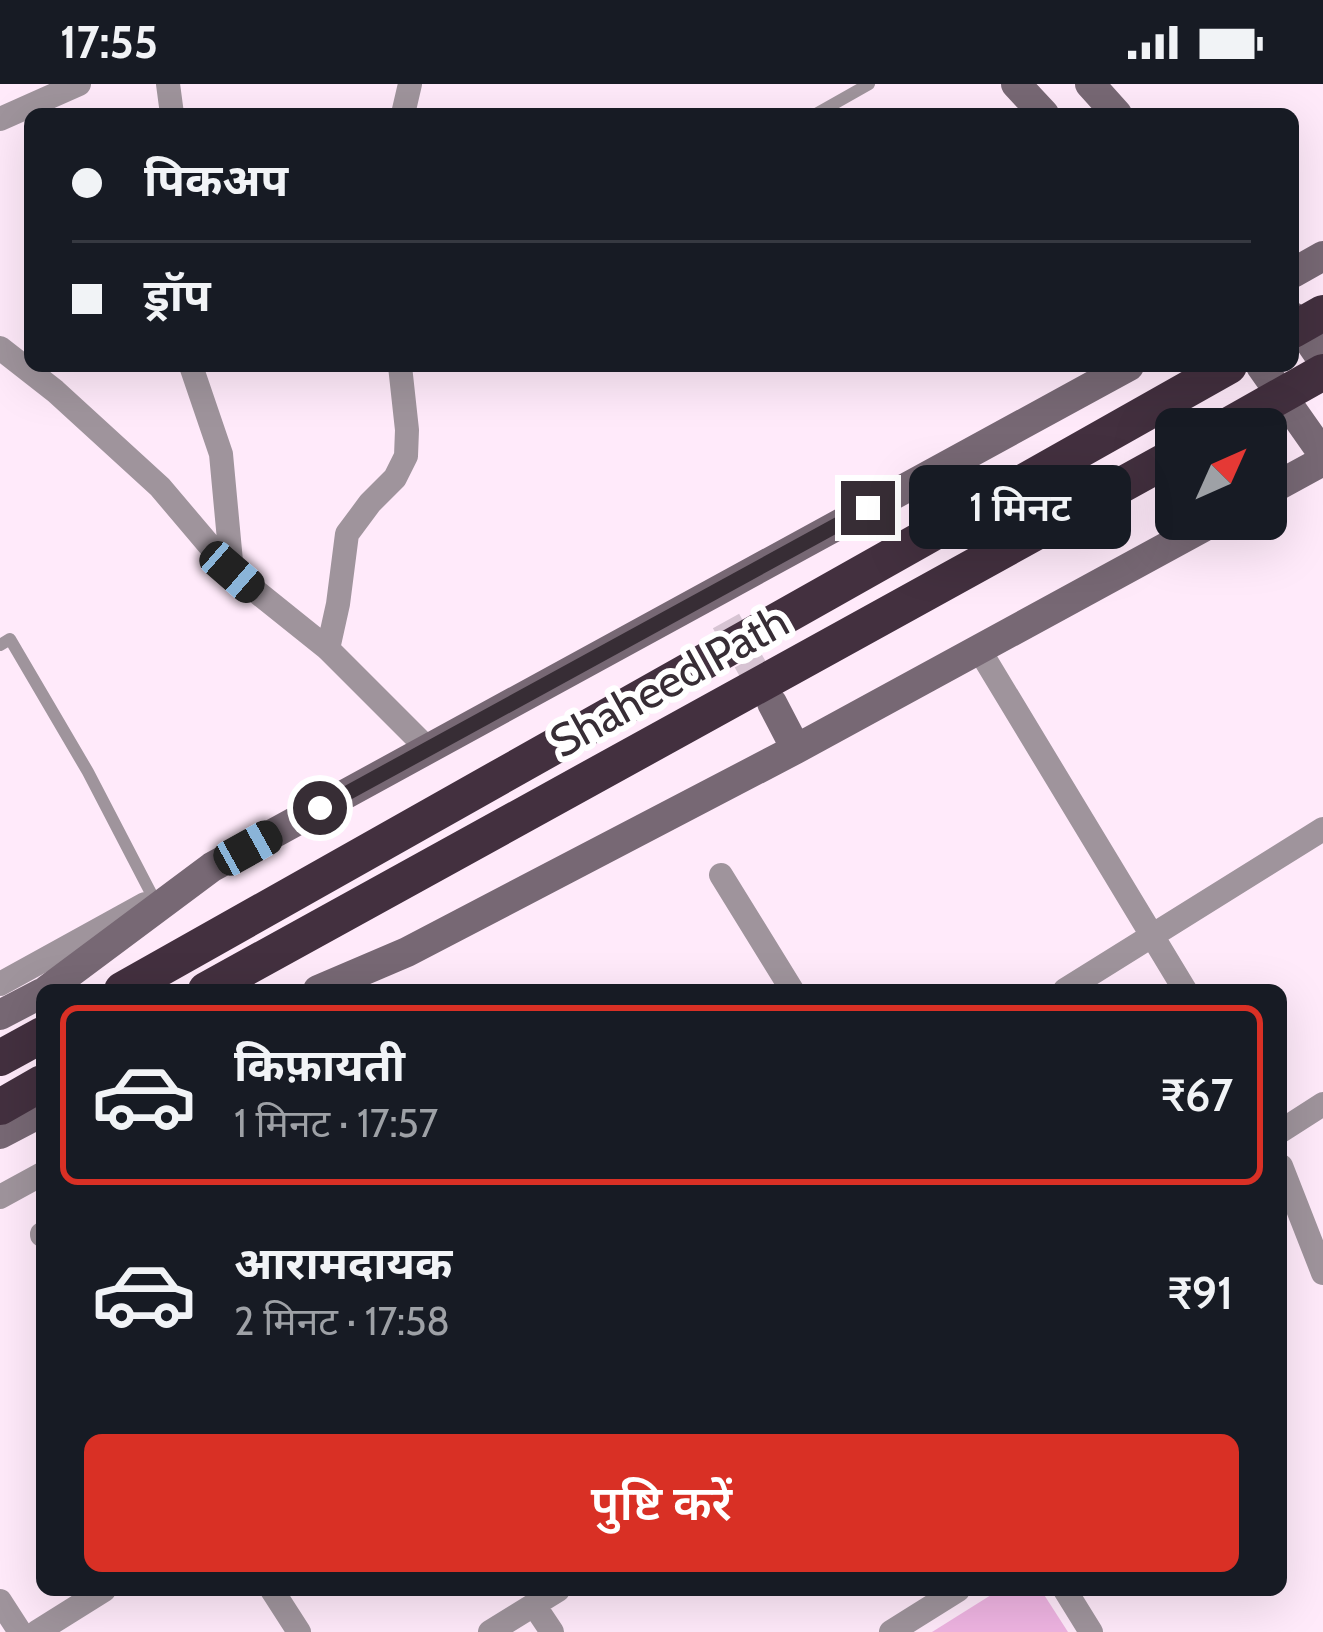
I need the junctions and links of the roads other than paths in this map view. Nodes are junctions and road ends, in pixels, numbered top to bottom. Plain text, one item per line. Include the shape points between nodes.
1 (79, 84) edge
2 (868, 84) edge
3 (1016, 84) edge
4 (1090, 84) edge
5 (25, 108) edge
6 (826, 108) edge
7 (1038, 108) edge
8 (1112, 108) edge
9 (1299, 326) edge
10 (0, 348) edge
11 (1323, 361) edge
12 (24, 367) edge
13 (31, 372) edge
14 (193, 372) edge
15 (401, 372) edge
16 (1118, 372) edge
17 (1219, 372) edge
18 (1265, 372) edge
19 (1323, 372) edge
20 (1259, 408) edge
21 (1323, 458) edge
22 (1155, 467) edge
23 (1287, 479) edge
24 (1180, 540) edge
25 (232, 572) junction
26 (711, 592) junction
27 (727, 621) tunnel mouth
28 (0, 644) edge
29 (328, 649) junction
30 (980, 651) junction
31 (772, 703) tunnel mouth
32 (428, 749) junction
33 (796, 749) junction
34 (1323, 829) edge
35 (212, 868) junction
36 (721, 875) dead end
37 (154, 899) junction
38 (1150, 937) junction
39 (407, 952) junction
40 (0, 984) edge
41 (55, 984) edge
42 (133, 984) edge
43 (217, 984) edge
44 (332, 984) edge
45 (364, 984) edge
46 (788, 984) edge
47 (1075, 984) edge
48 (1181, 984) edge
49 (36, 996) edge
50 (0, 1015) edge
51 (36, 1038) edge
52 (0, 1058) edge
53 (36, 1086) edge
54 (0, 1107) edge
55 (1320, 1112) edge
56 (36, 1115) edge
57 (1287, 1128) edge
58 (0, 1134) edge
59 (36, 1177) edge
60 (1287, 1181) edge
61 (0, 1197) edge
62 (1323, 1273) edge
63 (94, 1596) edge
64 (276, 1596) edge
65 (548, 1596) edge
66 (948, 1596) edge
67 (1069, 1596) edge
68 (0, 1601) edge
69 (534, 1605) junction
70 (20, 1632) edge
71 (37, 1632) edge
72 (299, 1632) edge
73 (490, 1632) edge
74 (552, 1632) edge
75 (891, 1632) edge
76 (1091, 1632) edge

1 - 5 street
2 - 6 lane
3 - 7 street
4 - 8 street
9 - 11 street
10 - 12 street
13 - 25 street via 160,487
14 - 25 street via 220,454
15 - 29 street via 406,456 347,534
16 - 26 street
17 - 42 highway, Shaheed Path
18 - 21 street
19 - 20 highway, bridge
21 - 23 street
22 - 43 highway, Shaheed Path
24 - 30 street
25 - 29 street
26 - 27 street
26 - 32 street
28 - 37 lane via 10,639
29 - 32 street
30 - 33 street
30 - 38 street
31 - 33 street
32 - 35 street
33 - 39 street
34 - 38 street
35 - 37 street
35 - 41 street
36 - 46 street
37 - 40 street
38 - 47 street
38 - 48 street
39 - 44 street
39 - 45 street
49 - 50 street
51 - 52 highway
53 - 54 highway
55 - 57 street
56 - 58 street
59 - 61 street
60 - 62 street
63 - 71 street
64 - 72 street
65 - 69 street
66 - 75 street
67 - 76 street
68 - 70 street
69 - 73 street
69 - 74 street

